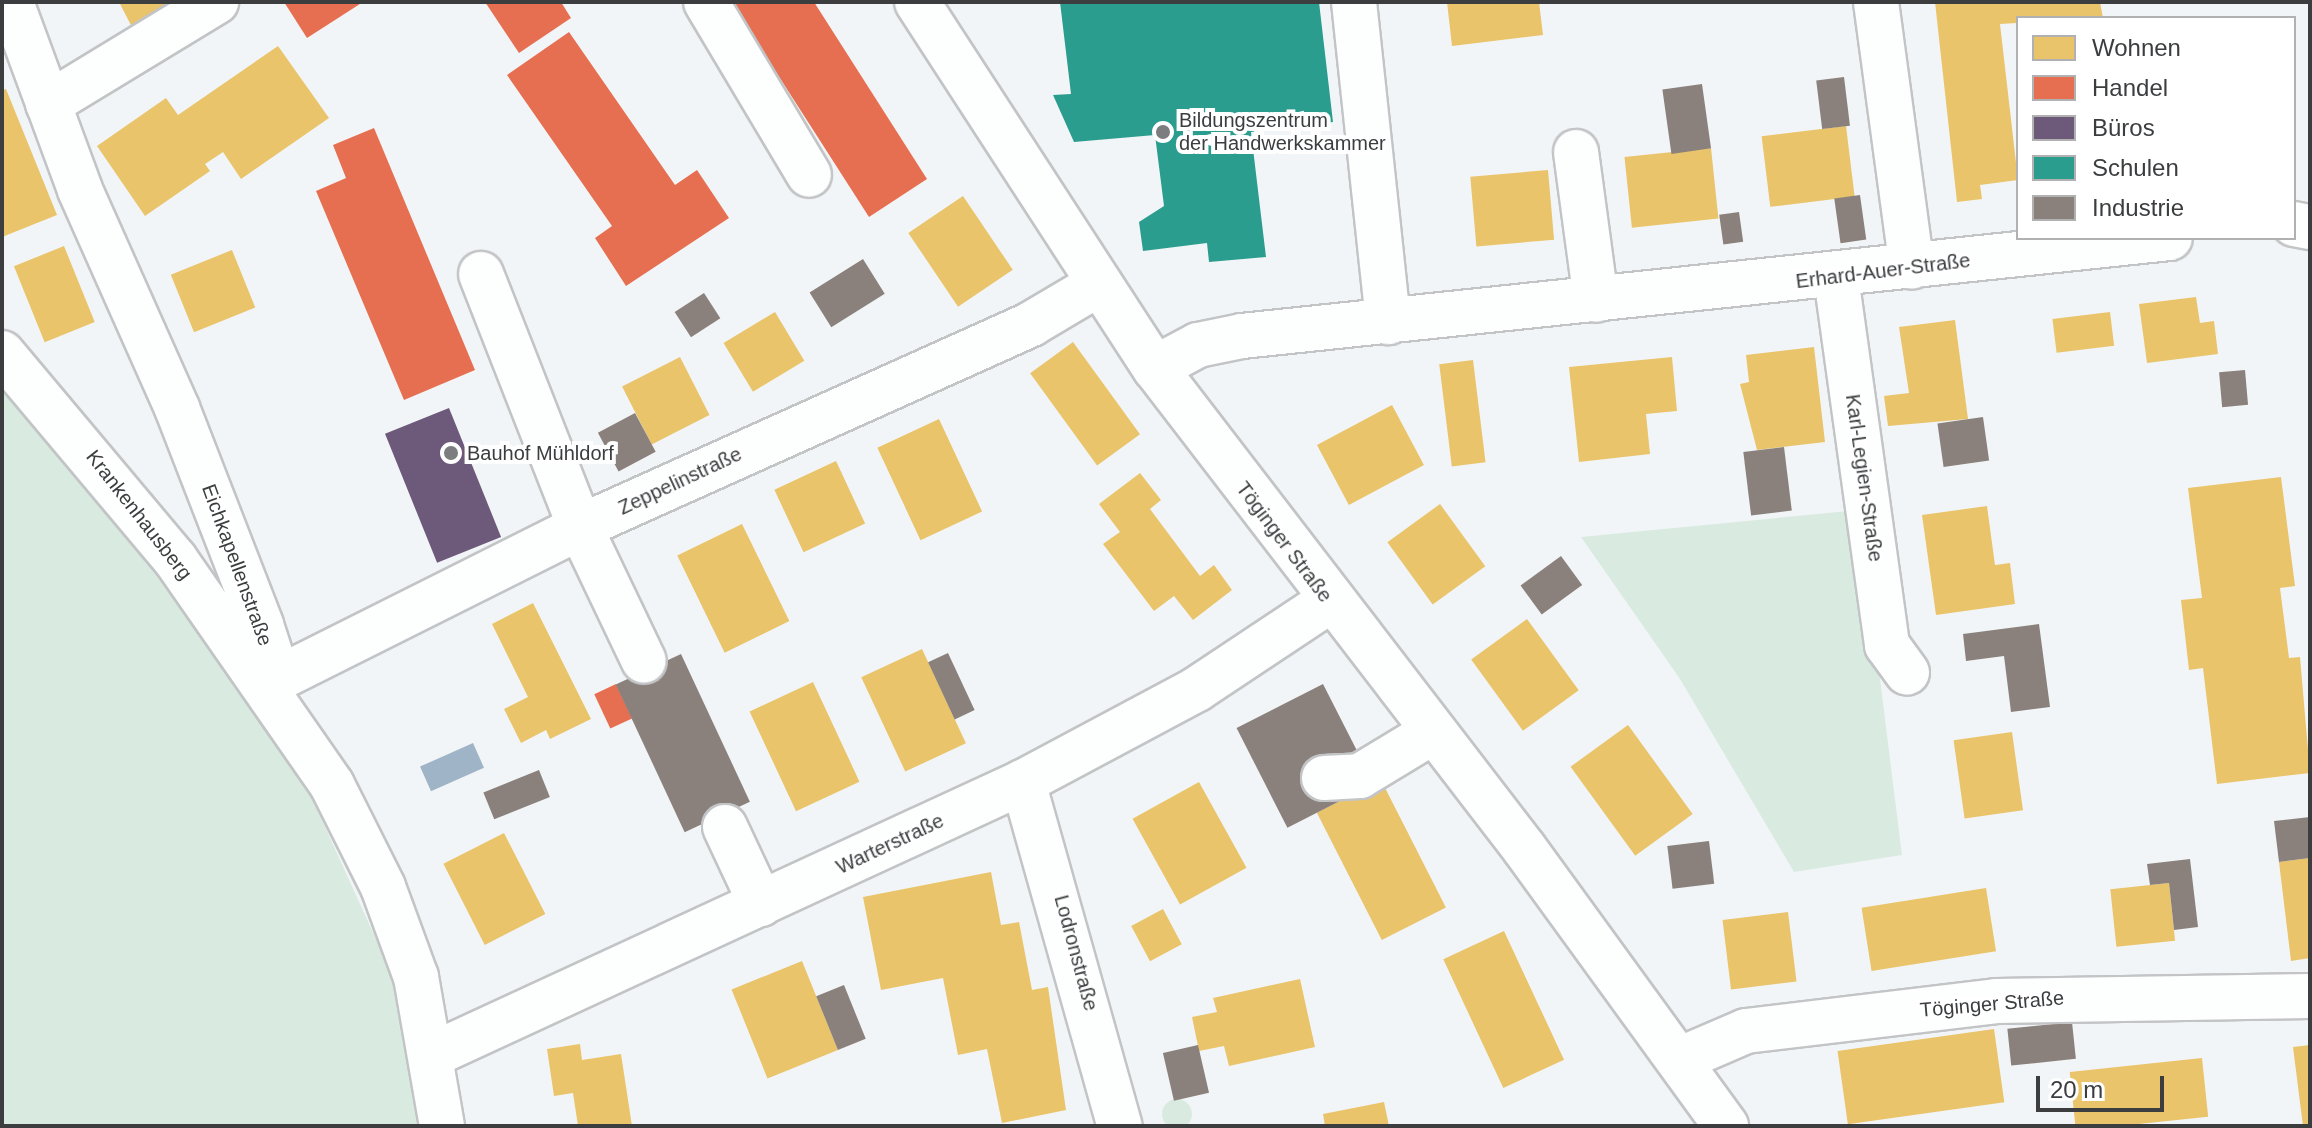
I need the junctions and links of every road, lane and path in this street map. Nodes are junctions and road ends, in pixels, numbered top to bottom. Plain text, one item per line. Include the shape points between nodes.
1 (11, 2) edge
2 (216, 2) edge
3 (706, 2) edge
4 (917, 2) edge
5 (1354, 2) edge
6 (1876, 2) edge
7 (48, 104) junction
8 (1576, 152) dead end
9 (809, 175) dead end
10 (2152, 240) edge
11 (1912, 267) junction
12 (481, 274) dead end
13 (1836, 277) junction
14 (1097, 285) junction
15 (1596, 300) junction
16 (1388, 322) junction
17 (2, 353) edge
18 (1155, 368) junction
19 (580, 527) junction
20 (1328, 602) junction
21 (644, 661) dead end
22 (1907, 673) dead end
23 (267, 684) junction
24 (1431, 733) junction
25 (1324, 778) dead end
26 (1023, 782) junction
27 (725, 827) dead end
28 (761, 904) junction
29 (2310, 996) edge
30 (434, 1054) junction
31 (1681, 1059) junction
32 (442, 1126) edge
33 (1120, 1126) edge
34 (1726, 1126) edge

1 - 7 street, Eichkapellenstraße
2 - 7 street
3 - 9 street
4 - 14 street, Töginger Straße
5 - 16 street
6 - 11 street
7 - 23 street, Eichkapellenstraße via 177,408 261,625 271,656
8 - 15 street
10 - 11 street, Erhard-Auer-Straße
11 - 13 street, Erhard-Auer-Straße
12 - 19 street
13 - 15 street, Erhard-Auer-Straße
13 - 22 street, Karl-Legien-Straße via 1887,645
14 - 18 street, Töginger Straße
14 - 19 street, Zeppelinstraße via 1031,324
15 - 16 street, Erhard-Auer-Straße
16 - 18 street, Erhard-Auer-Straße via 1242,336 1198,345
17 - 23 street, Krankenhausberg via 92,455
18 - 20 street, Töginger Straße
19 - 21 street
19 - 23 street, Zeppelinstraße
20 - 24 street, Töginger Straße
20 - 26 street, Warterstraße via 1197,689
23 - 30 street via 332,785 383,887
24 - 25 street via 1360,776
24 - 31 street, Töginger Straße
26 - 28 street, Warterstraße
26 - 33 street, Lodronstraße
27 - 28 street
28 - 30 street, Warterstraße
29 - 31 street, Töginger Straße via 1996,1001 1746,1031
30 - 32 street
31 - 34 street, Töginger Straße

